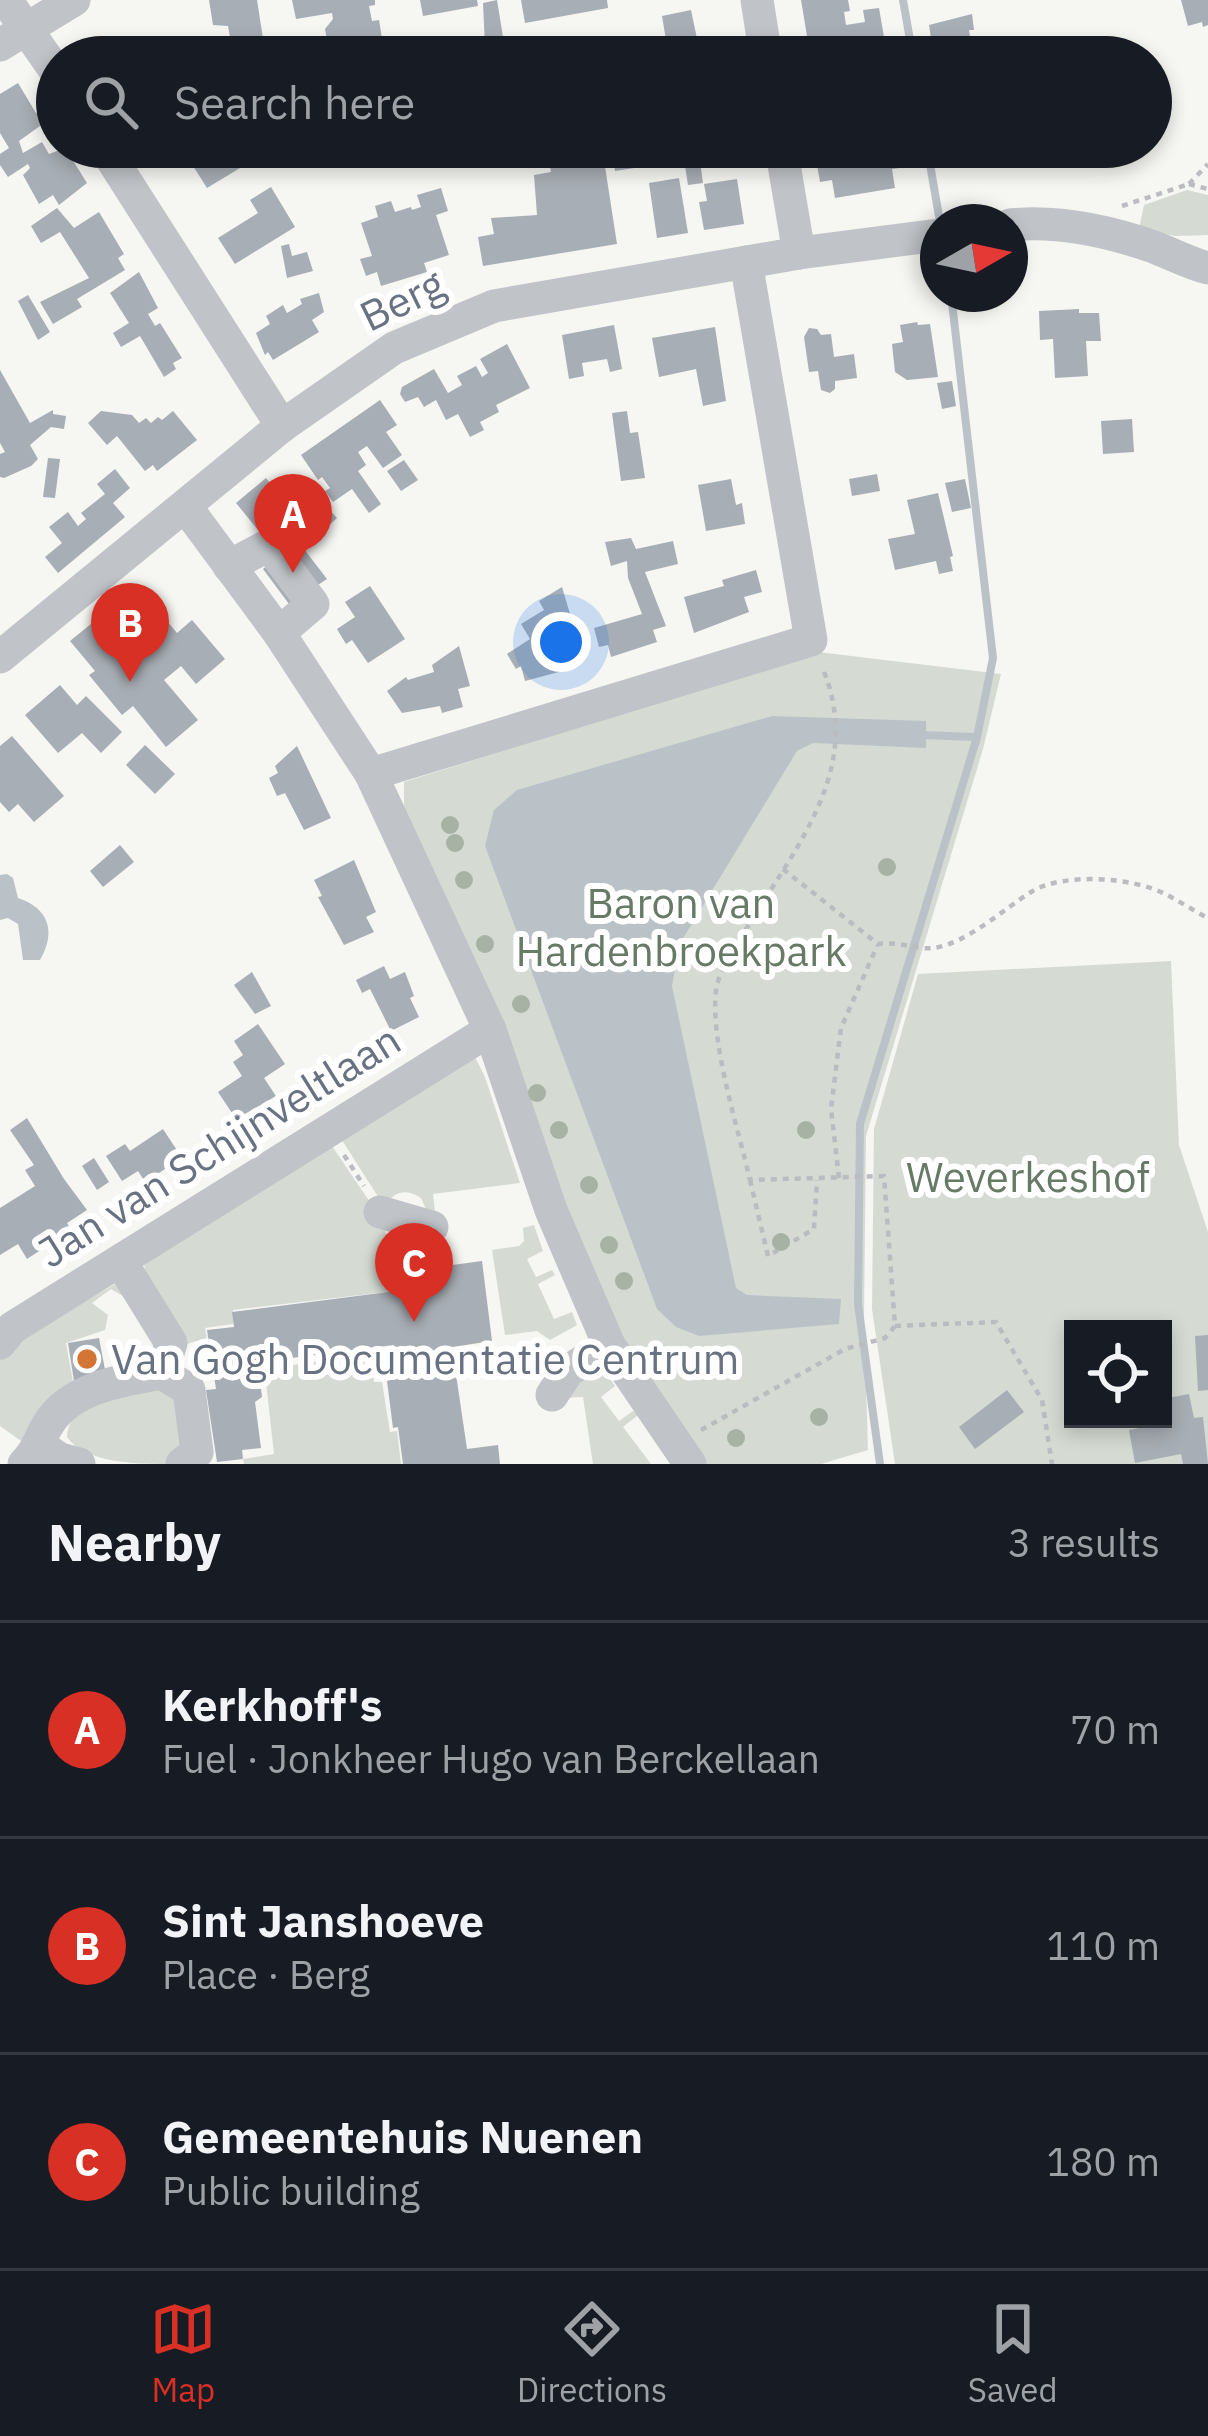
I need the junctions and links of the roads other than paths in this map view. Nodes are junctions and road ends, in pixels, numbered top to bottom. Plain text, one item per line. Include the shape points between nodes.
1 (6, 0) edge
2 (74, 0) edge
3 (757, 0) edge
4 (14, 36) edge
5 (763, 36) edge
6 (117, 168) edge
7 (785, 168) edge
8 (1028, 223) edge
9 (920, 238) edge
10 (1208, 244) edge
11 (1160, 249) junction
12 (799, 253) junction
13 (746, 262) junction
14 (1208, 268) edge
15 (282, 426) junction
16 (186, 506) junction
17 (229, 566) junction
18 (279, 633) junction
19 (0, 657) edge
20 (371, 774) junction
21 (490, 1030) junction
22 (121, 1262) junction
23 (0, 1342) edge
24 (609, 1346) junction
25 (162, 1373) junction
26 (552, 1395) dead end
27 (682, 1454) edge
28 (0, 1455) edge
29 (28, 1458) edge
30 (79, 1464) edge
31 (182, 1464) edge

1 - 4 street
2 - 4 street
3 - 5 street
6 - 15 street
7 - 12 street
8 - 11 street
9 - 12 street, Berg
10 - 11 street
11 - 14 street
12 - 13 street, Berg
13 - 15 street, Berg via 494,306 394,349
13 - 20 street via 811,640
15 - 16 street, Berg
16 - 17 street
16 - 19 street, Berg
17 - 18 street
17 - 18 street via 269,545 293,573 313,604
18 - 20 street
20 - 21 street
21 - 22 street, Jan van Schijnveltlaan
21 - 24 street via 551,1210
22 - 23 street, Jan van Schijnveltlaan
22 - 25 street via 171,1342
24 - 26 street via 568,1371
24 - 27 street
25 - 29 street via 75,1399
25 - 31 street via 189,1390 197,1452
28 - 29 street
29 - 30 street

